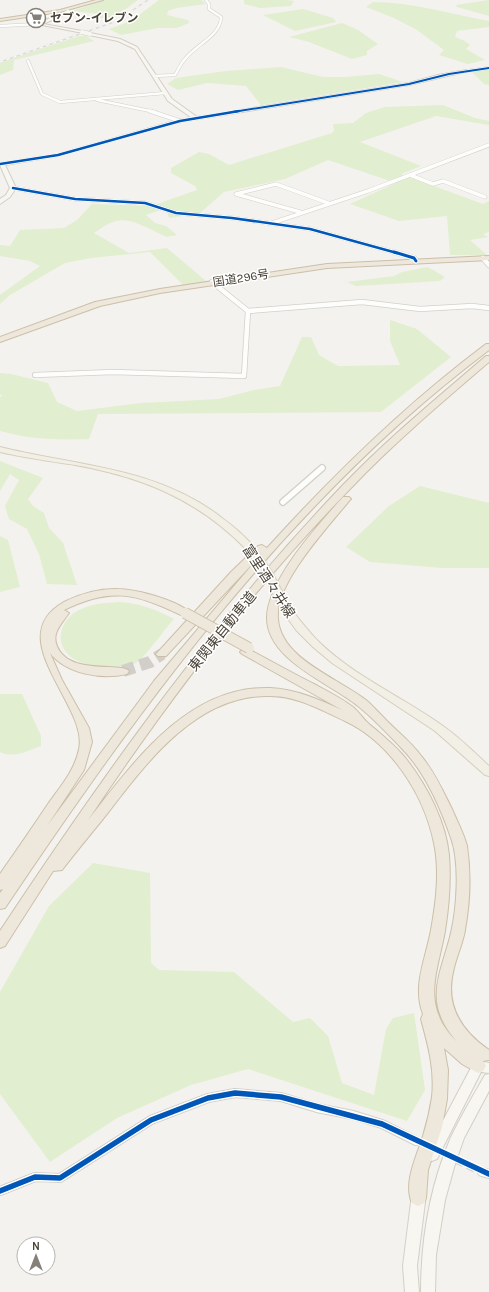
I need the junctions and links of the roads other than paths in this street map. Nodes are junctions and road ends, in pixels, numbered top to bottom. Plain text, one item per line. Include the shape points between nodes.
1 (101, 0) edge
2 (206, 0) edge
3 (91, 2) edge
4 (68, 10) junction
5 (0, 20) edge
6 (38, 24) junction
7 (0, 26) edge
8 (28, 61) dead end
9 (489, 68) edge
10 (467, 71) joint
11 (156, 76) junction
12 (165, 93) junction
13 (92, 98) junction
14 (197, 119) junction
15 (180, 121) junction
16 (489, 144) edge
17 (1, 164) edge
18 (410, 175) junction
19 (13, 188) junction
20 (484, 197) dead end
21 (0, 202) edge
22 (328, 203) junction
23 (301, 212) junction
24 (271, 223) junction
25 (486, 258) edge
26 (416, 261) junction
27 (489, 265) edge
28 (212, 282) junction
29 (489, 308) edge
30 (248, 312) junction
31 (0, 340) edge
32 (489, 346) edge
33 (489, 358) edge
34 (34, 375) dead end
35 (388, 447) junction
36 (0, 449) edge
37 (322, 468) dead end
38 (322, 495) junction
39 (283, 502) dead end
40 (185, 616) junction
41 (247, 650) junction
42 (162, 654) tunnel mouth
43 (123, 671) tunnel mouth
44 (377, 718) junction
45 (361, 724) junction
46 (488, 772) edge
47 (0, 885) edge
48 (0, 904) edge
49 (0, 942) edge
50 (0, 945) edge
51 (427, 997) junction
52 (486, 1060) edge
53 (489, 1079) edge
54 (416, 1141) dead end
55 (0, 1191) edge
56 (418, 1198) junction
57 (412, 1292) edge
58 (428, 1292) edge

1 - 3 highway
2 - 11 street via 209,9 221,17 215,32 185,58 175,75
3 - 4 highway
4 - 5 highway
4 - 6 street
6 - 7 street
6 - 11 street, bridge via 120,40 136,48
8 - 13 street via 44,95 60,102
9 - 10 street
10 - 14 street via 409,84
11 - 12 street
12 - 13 street
12 - 14 street via 170,100
13 - 15 street via 162,114
14 - 15 street
15 - 17 street via 58,155
16 - 18 street
17 - 19 street
18 - 20 street via 433,184 442,181
18 - 22 street
19 - 21 street
19 - 24 street via 75,199 145,203 176,213
22 - 23 street
22 - 23 street via 276,184 236,194
23 - 24 street
24 - 26 street via 324,232 414,258
25 - 26 highway, 国道296号
25 - 27 street
26 - 28 highway, 国道296号 via 327,266
28 - 30 street
28 - 31 highway, 国道296号 via 98,304
29 - 30 street via 472,306 420,309 362,302
30 - 34 street via 244,376 133,372
32 - 38 highway, 東関東自動車道 via 373,444
33 - 35 highway, 東関東自動車道 via 454,386
35 - 44 highway via 320,529 295,564 275,600 272,616 276,636 284,646 308,667 354,696
35 - 49 highway, 東関東自動車道 via 281,558 210,643 83,817
36 - 46 main road, 富里酒々井線, bridge via 105,470 152,483 203,508 238,534 249,547 304,634 328,656 439,728
37 - 39 street
38 - 42 highway via 235,574
38 - 48 highway, 東関東自動車道 via 232,593 155,688
40 - 41 highway
40 - 43 highway via 143,600 116,597 96,599 77,605 55,623 50,641 55,654 61,660 91,670
40 - 47 highway via 152,597 131,592 102,592 61,607 42,628 40,636 44,655 84,729 86,748 75,774
41 - 44 highway via 333,691 356,708
41 - 45 highway via 337,701 352,712
44 - 52 highway via 420,762 442,802 460,845 461,903 457,932 444,982 444,997 446,1010 459,1036
45 - 50 highway via 309,700 276,693 244,694 203,710 170,734 131,774 61,862
45 - 51 highway via 401,762 426,805 441,844 441,910 427,975
51 - 52 highway via 434,1021 443,1037 458,1054
51 - 56 highway via 425,1007 438,1053 440,1082 435,1123 422,1157 418,1177
52 - 56 street via 439,1138
53 - 58 street via 454,1147 445,1175 431,1244
54 - 55 street via 382,1124 353,1115 316,1108 281,1097 235,1093 208,1098 151,1120 60,1178 35,1177
56 - 57 street via 410,1266

